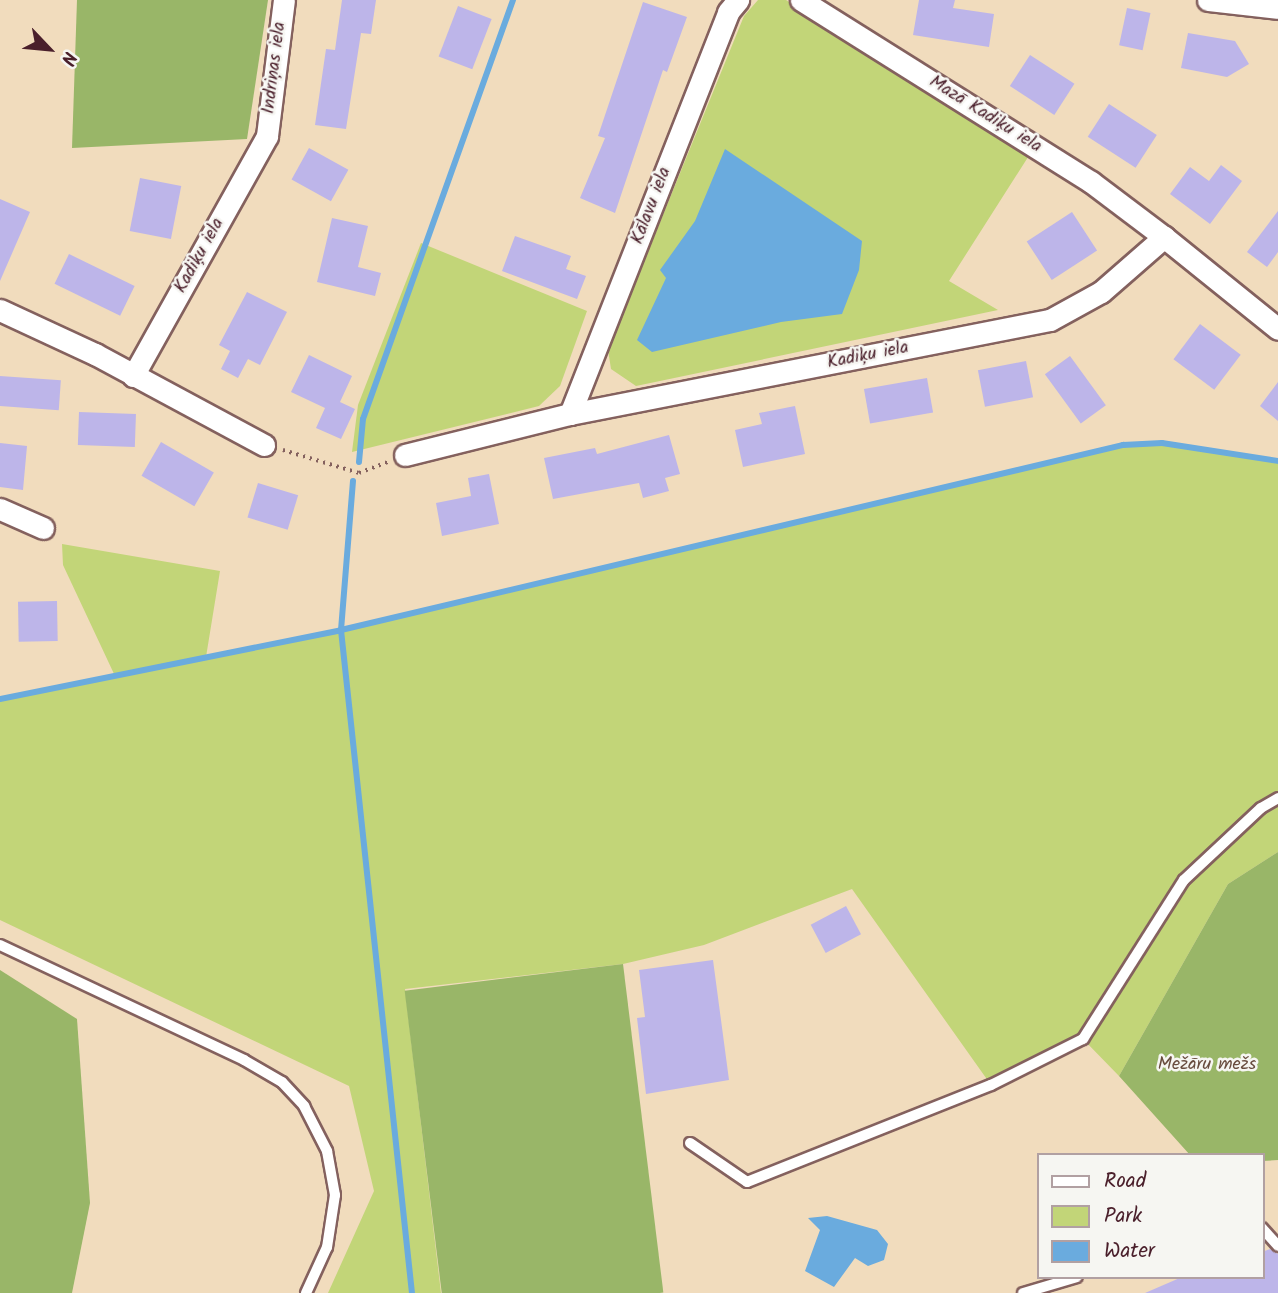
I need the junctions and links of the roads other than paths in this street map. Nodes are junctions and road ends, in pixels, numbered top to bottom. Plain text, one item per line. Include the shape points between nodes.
1 (284, 0) edge
2 (738, 0) edge
3 (801, 0) edge
4 (1208, 0) edge
5 (1278, 8) edge
6 (267, 136) joint
7 (1164, 237) junction
8 (0, 310) edge
9 (1278, 329) edge
10 (133, 376) junction
11 (570, 414) junction
12 (264, 444) road end
13 (405, 455) road end
14 (0, 509) edge
15 (43, 528) dead end
16 (1278, 798) edge
17 (0, 944) edge
18 (690, 1143) dead end
19 (1264, 1230) edge
20 (1278, 1246) edge
21 (1070, 1279) edge
22 (306, 1293) edge
23 (1023, 1293) edge

1 - 6 street, Indriņas iela
2 - 11 street, Kālavu iela via 728,12
3 - 7 street, Mazā Kadiķu iela via 1091,182
4 - 5 street
6 - 10 street, Kadiķu iela
7 - 9 street
7 - 11 street, Kadiķu iela via 1101,292 1050,320
8 - 10 street
10 - 12 street
11 - 13 street, Kadiķu iela
14 - 15 street
16 - 18 lane via 1261,808 1184,880 1083,1039 992,1085 747,1181
17 - 22 lane via 244,1060 282,1082 304,1106 327,1151 335,1195 327,1247
19 - 20 lane
21 - 23 lane

